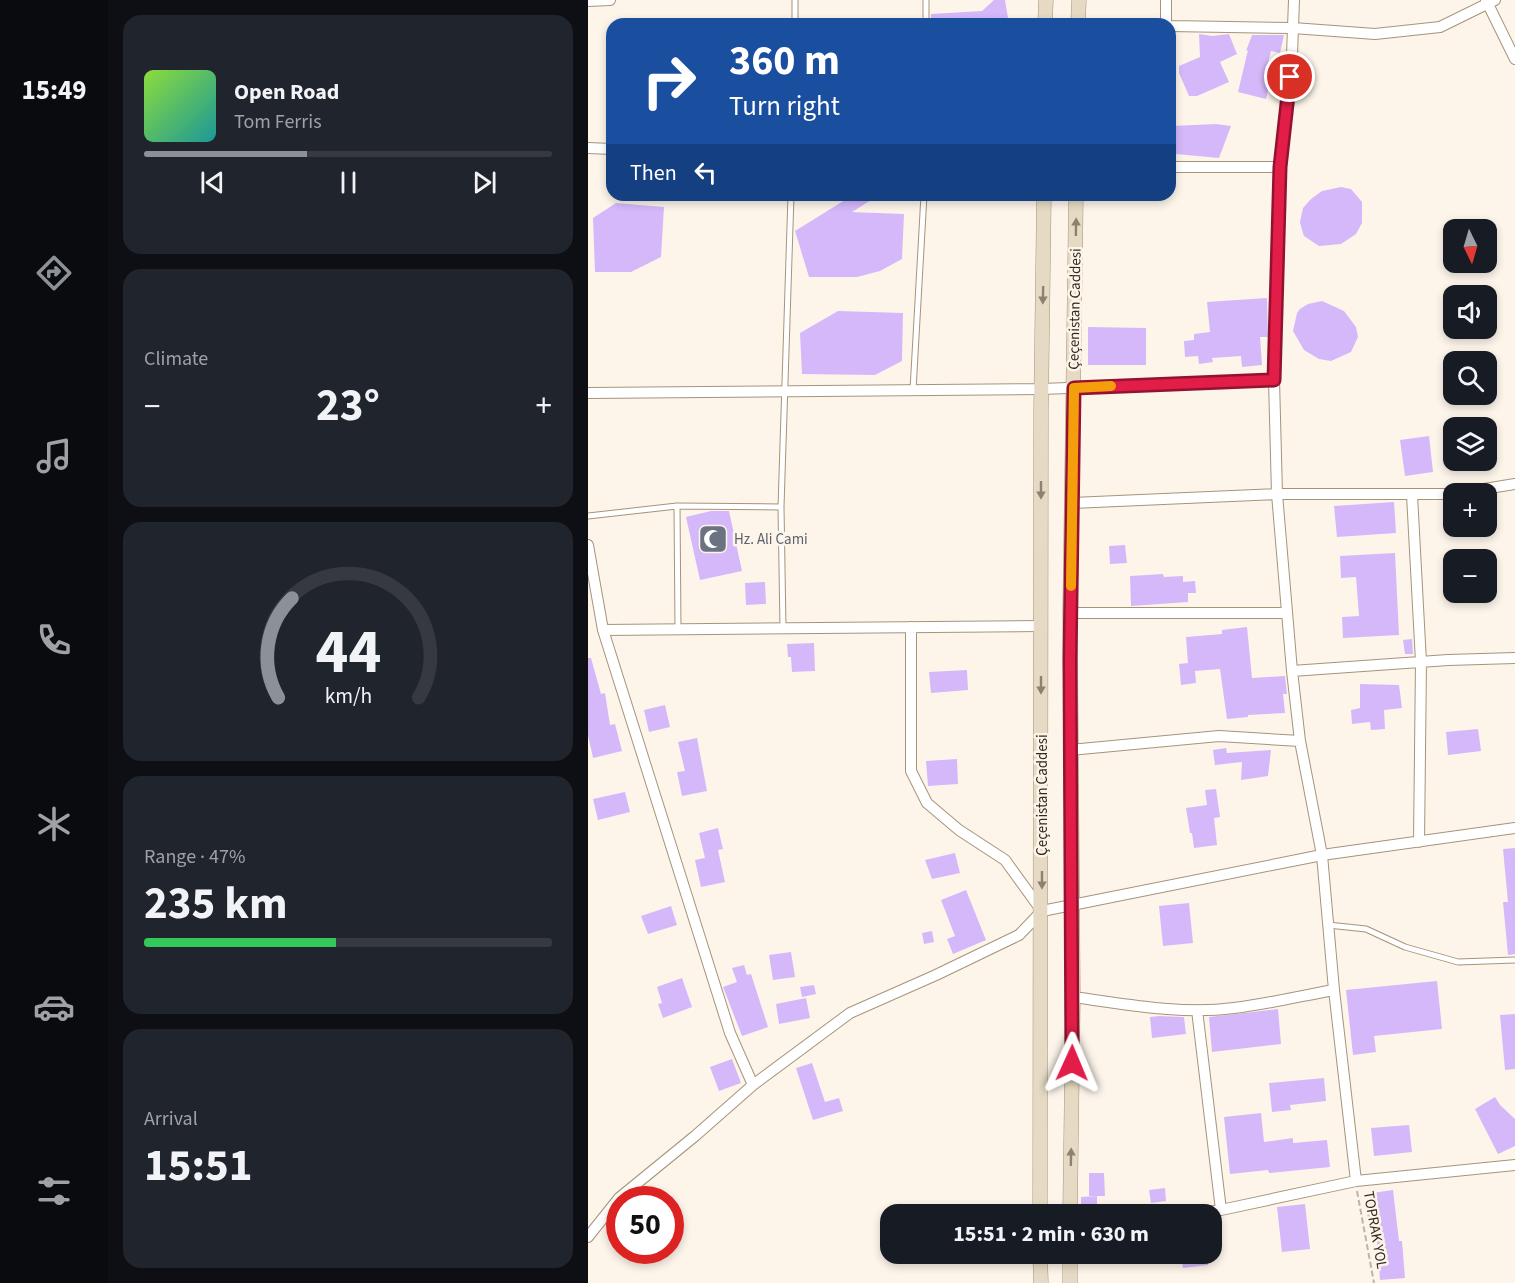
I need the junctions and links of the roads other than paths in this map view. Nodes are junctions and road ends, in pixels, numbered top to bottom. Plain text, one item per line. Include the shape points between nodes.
1 (610, 0) edge
2 (795, 0) edge
3 (926, 0) edge
4 (1046, 0) edge
5 (1079, 0) edge
6 (1166, 0) edge
7 (1294, 0) edge
8 (588, 1) edge
9 (1490, 1) edge
10 (795, 18) edge
11 (926, 18) edge
12 (1046, 18) edge
13 (1078, 18) edge
14 (1166, 18) edge
15 (1176, 26) edge
16 (1293, 28) junction
17 (1515, 59) edge
18 (588, 148) edge
19 (606, 149) edge
20 (1176, 167) edge
21 (1280, 167) junction
22 (791, 201) edge
23 (924, 201) edge
24 (1044, 201) edge
25 (1076, 201) edge
26 (1274, 380) junction
27 (1074, 388) junction
28 (913, 390) junction
29 (1042, 390) junction
30 (785, 392) junction
31 (588, 393) edge
32 (1515, 484) edge
33 (1497, 487) edge
34 (1277, 494) junction
35 (1443, 494) edge
36 (1412, 495) junction
37 (1072, 503) junction
38 (677, 506) junction
39 (781, 507) junction
40 (588, 516) edge
41 (588, 545) edge
42 (1286, 613) junction
43 (1070, 614) junction
44 (1041, 626) junction
45 (911, 627) junction
46 (783, 628) junction
47 (678, 629) junction
48 (603, 630) junction
49 (1515, 658) edge
50 (1420, 662) junction
51 (1292, 671) junction
52 (1300, 741) junction
53 (1070, 750) junction
54 (1515, 828) edge
55 (1419, 842) junction
56 (1322, 855) junction
57 (1071, 904) junction
58 (1042, 911) junction
59 (1328, 925) junction
60 (1515, 960) edge
61 (1334, 990) junction
62 (1072, 997) junction
63 (1197, 1010) junction
64 (753, 1085) junction
65 (1515, 1165) edge
66 (1356, 1181) junction
67 (1040, 1204) edge
68 (1070, 1204) edge
69 (1220, 1204) edge
70 (1222, 1210) edge
71 (588, 1237) edge
72 (1041, 1264) edge
73 (1070, 1264) edge
74 (1041, 1283) edge
75 (1070, 1283) edge

1 - 8 street
2 - 10 lane
3 - 11 lane
4 - 12 main road
5 - 13 main road
6 - 14 street
7 - 16 street
9 - 16 street via 1440,27 1376,34
9 - 17 street
15 - 16 street
16 - 21 street
18 - 19 street
20 - 21 street
21 - 26 street
22 - 30 lane
23 - 28 lane
24 -> 29 main road, Çeçenistan Caddesi
27 -> 25 main road, Çeçenistan Caddesi
26 - 27 street
26 - 34 street
27 - 29 street
27 - 37 main road, Çeçenistan Caddesi
28 - 29 street
28 - 30 street
29 -> 44 main road, Çeçenistan Caddesi
30 - 31 street
30 - 39 lane
32 - 33 street
34 - 36 street
34 - 37 street
34 - 42 street
35 - 36 street
36 - 50 street
37 - 43 main road, Çeçenistan Caddesi
38 - 39 lane
38 - 40 lane
38 - 47 lane
39 - 46 lane
41 - 48 street
42 - 43 street
42 - 51 street
43 - 53 main road, Çeçenistan Caddesi
44 - 45 street
44 -> 58 main road, Çeçenistan Caddesi
45 - 46 street
45 - 58 street via 911,771 927,803 1005,860
46 - 47 street
47 - 48 street
48 - 64 street via 730,1033
49 - 50 street
50 - 51 street
50 - 55 street
51 - 52 street
52 - 53 street via 1219,736
52 - 56 street
53 - 57 main road, Çeçenistan Caddesi
54 - 55 street
55 - 56 street
56 - 57 street
56 - 59 street
57 - 58 street
57 - 62 main road, Çeçenistan Caddesi
58 - 64 street via 1019,935 850,1013
58 - 67 main road, Çeçenistan Caddesi
59 - 60 lane via 1366,929 1405,947 1458,962
59 - 61 street
61 - 63 street via 1233,1008
61 - 66 street
62 - 63 street
68 -> 62 main road, Çeçenistan Caddesi
63 - 69 street
64 - 71 street via 619,1198
65 - 66 street
66 - 70 street
72 - 74 main road
73 - 75 main road

